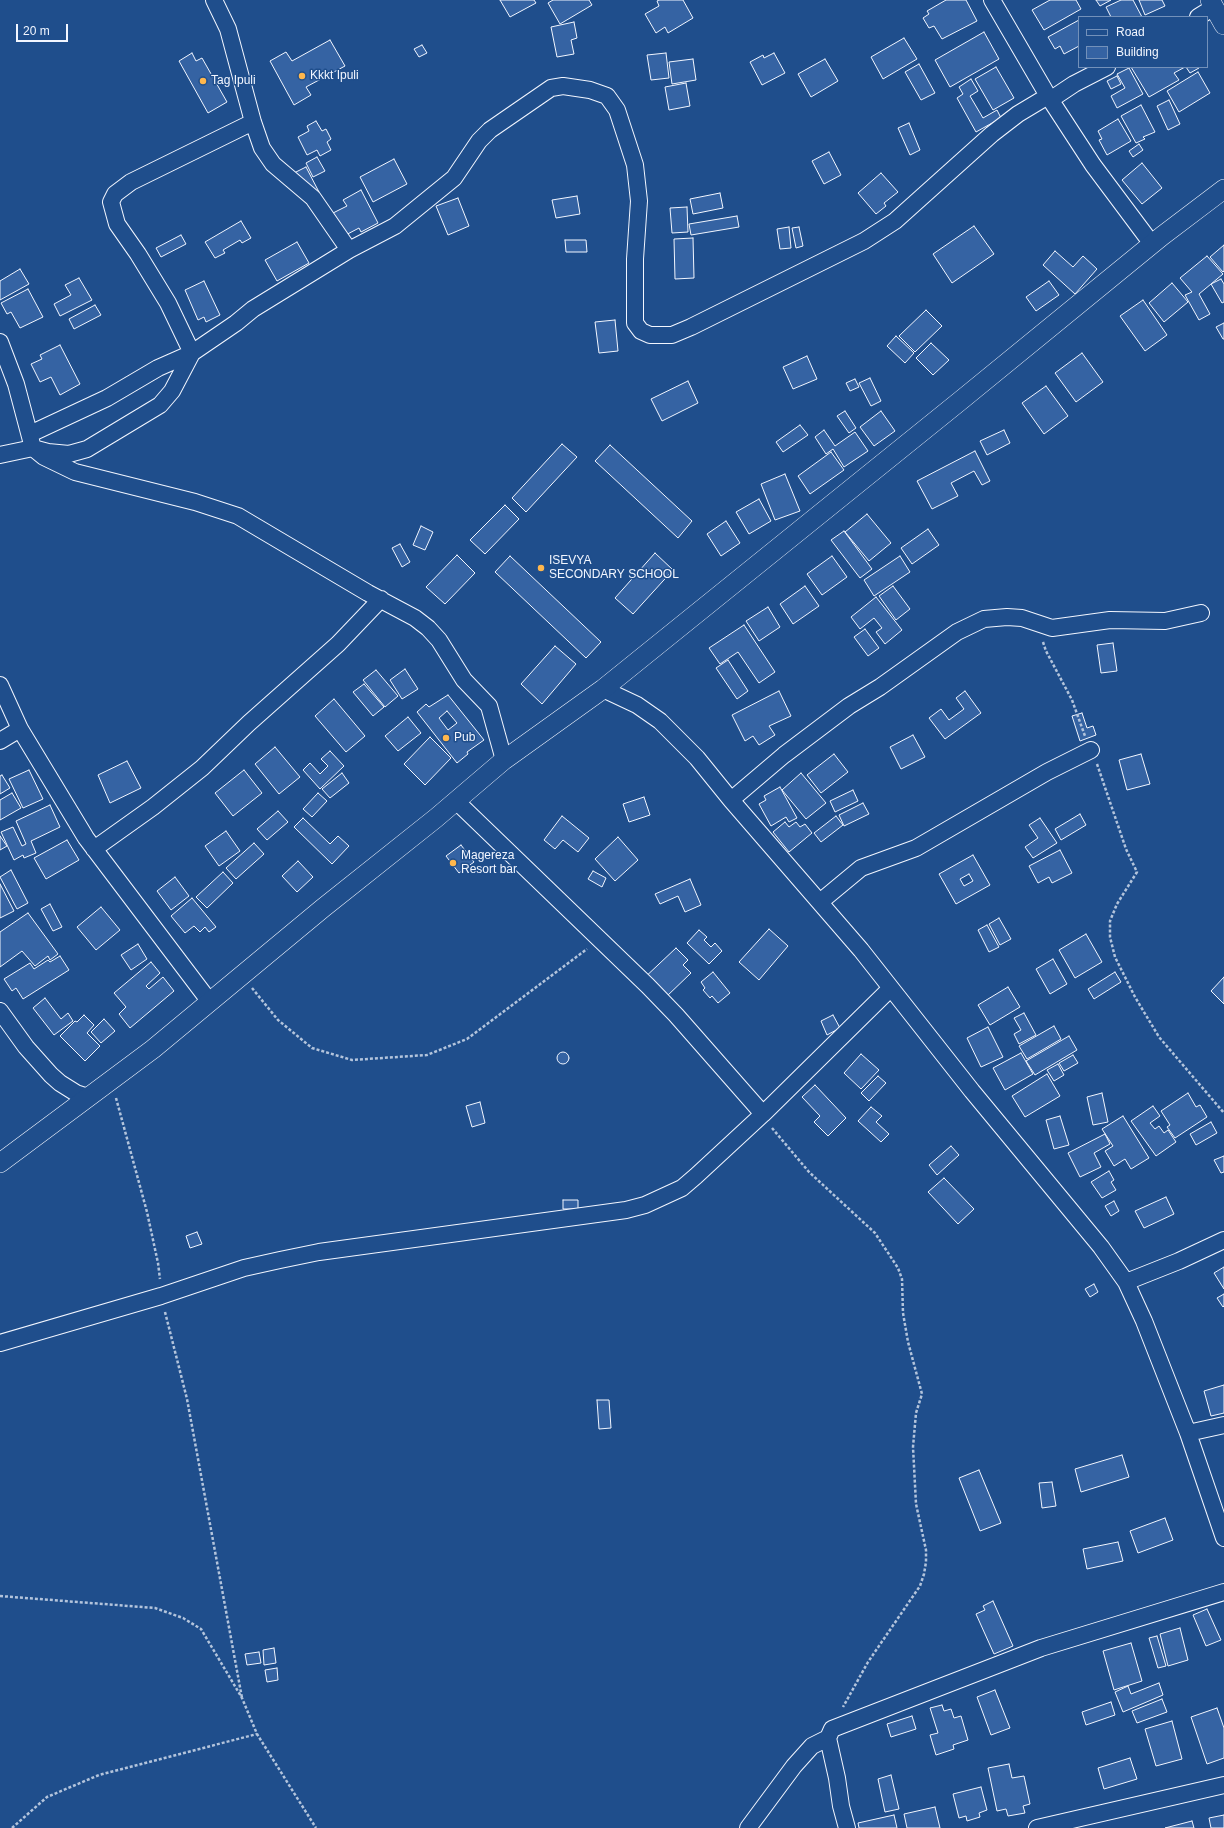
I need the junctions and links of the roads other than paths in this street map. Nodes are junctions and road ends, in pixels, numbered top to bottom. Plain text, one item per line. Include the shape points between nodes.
1 (214, 0) edge
2 (992, 0) edge
3 (1212, 4) edge
4 (1199, 16) edge
5 (1224, 25) edge
6 (1105, 68) edge
7 (1049, 98) junction
8 (253, 122) junction
9 (1224, 189) edge
10 (1152, 244) junction
11 (350, 250) junction
12 (0, 342) edge
13 (192, 353) junction
14 (32, 441) junction
15 (0, 455) edge
16 (381, 599) junction
17 (1201, 613) dead end
18 (0, 685) edge
19 (603, 689) junction
20 (20, 729) junction
21 (0, 741) edge
22 (1091, 750) road end
23 (504, 760) junction
24 (731, 800) junction
25 (456, 801) junction
26 (94, 849) junction
27 (820, 902) junction
28 (891, 988) junction
29 (210, 1002) junction
30 (0, 1011) edge
31 (88, 1097) junction
32 (762, 1115) junction
33 (0, 1163) edge
34 (1224, 1240) edge
35 (1126, 1282) junction
36 (0, 1343) edge
37 (1224, 1426) edge
38 (1188, 1434) junction
39 (1224, 1538) edge
40 (1224, 1592) edge
41 (830, 1733) junction
42 (1224, 1785) edge
43 (748, 1828) edge
44 (847, 1828) edge
45 (1037, 1828) edge

1 - 8 street via 231,39
2 - 7 street
3 - 4 street
3 - 5 street
6 - 7 street
7 - 10 street via 1093,165
7 - 11 street via 1018,114 992,134 895,221 864,241 672,335 650,335 641,331 635,323 635,259 639,201 635,166 618,110 607,96 590,90 563,86 551,88 490,130 479,141 454,178 395,226
8 - 11 street via 268,158 313,198
8 - 13 street via 131,182 115,194 111,202 117,224 168,303
9 - 10 street
10 - 19 street
11 - 13 street via 253,309
12 - 14 street via 16,384
13 - 14 street via 164,365
13 - 14 street via 167,398 160,405 87,449 69,454 48,452
14 - 15 street
14 - 16 street via 44,457 75,472 195,502 238,516
16 - 23 street via 415,618 439,640 464,680 489,706
16 - 26 street via 338,644 202,768
17 - 24 street via 1164,621 1110,620 1052,628 1022,618 984,619 957,632 849,706 784,755
18 - 20 street
19 - 23 street
19 - 24 street via 637,705 660,721 697,758
20 - 21 street
20 - 26 street
22 - 27 street via 1047,772 916,848 861,868
23 - 25 street
24 - 27 street
25 - 29 street
25 - 32 street via 676,1015
26 - 29 street
27 - 28 street
28 - 32 street
28 - 35 street via 972,1092 1074,1213
29 - 31 street via 153,1049
30 - 31 street via 51,1075 76,1093
31 - 33 street
32 - 36 street via 682,1188 646,1205 619,1211 319,1252 244,1268 161,1296
34 - 35 street
35 - 38 street
37 - 38 street
38 - 39 street
40 - 41 street via 1041,1648
41 - 43 street via 812,1746 794,1766
41 - 44 street via 841,1806
42 - 45 street

